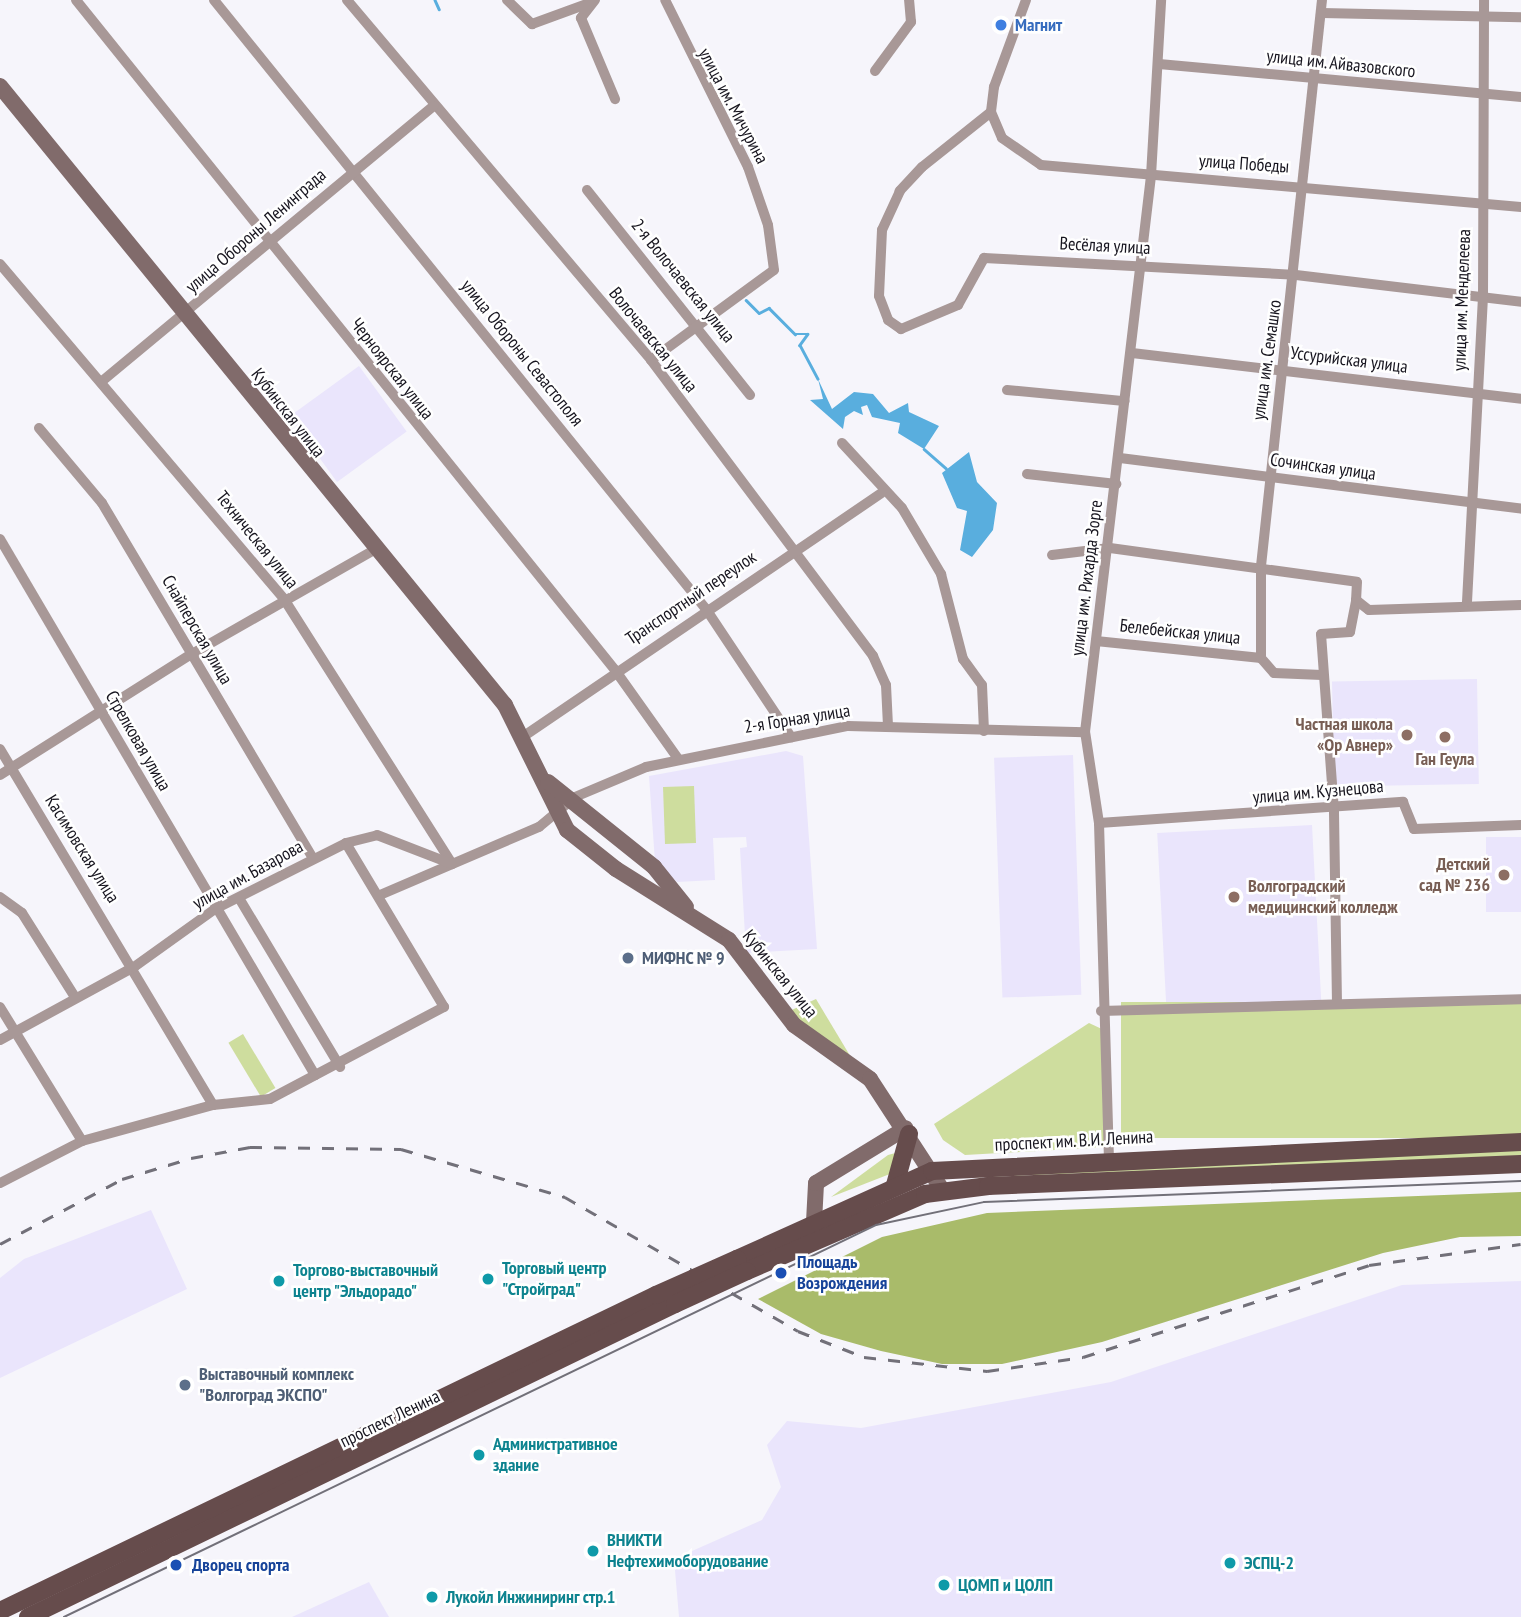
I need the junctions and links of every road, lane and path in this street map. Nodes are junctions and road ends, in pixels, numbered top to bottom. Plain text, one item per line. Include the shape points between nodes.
1 (76, 0) edge
2 (215, 0) edge
3 (347, 0) edge
4 (507, 0) edge
5 (595, 0) edge
6 (665, 0) edge
7 (909, 0) edge
8 (1027, 0) edge
9 (1161, 0) edge
10 (1322, 0) edge
11 (1485, 0) edge
12 (1322, 13) junction
13 (1483, 16) junction
14 (1521, 17) edge
15 (1159, 64) junction
16 (875, 71) dead end
17 (1317, 79) junction
18 (0, 86) edge
19 (1480, 94) junction
20 (1521, 97) edge
21 (615, 99) dead end
22 (433, 106) junction
23 (991, 112) junction
24 (352, 171) junction
25 (1152, 176) junction
26 (1300, 186) junction
27 (587, 190) dead end
28 (1483, 206) junction
29 (1521, 207) edge
30 (269, 240) junction
31 (0, 264) edge
32 (1140, 265) junction
33 (1296, 275) junction
34 (1483, 299) junction
35 (1521, 302) edge
36 (186, 315) junction
37 (696, 324) junction
38 (1132, 353) junction
39 (651, 360) junction
40 (1282, 369) junction
41 (101, 382) junction
42 (1007, 390) dead end
43 (1475, 392) junction
44 (750, 395) dead end
45 (1521, 399) edge
46 (1124, 401) junction
47 (39, 428) dead end
48 (842, 443) dead end
49 (1120, 458) junction
50 (1027, 474) dead end
51 (1269, 477) junction
52 (1116, 484) junction
53 (881, 494) junction
54 (1468, 503) junction
55 (1521, 509) edge
56 (0, 540) edge
57 (1110, 548) junction
58 (376, 550) junction
59 (793, 552) junction
60 (1052, 555) dead end
61 (1261, 566) junction
62 (284, 599) junction
63 (1356, 600) junction
64 (1467, 602) junction
65 (1521, 605) edge
66 (706, 609) junction
67 (1096, 641) junction
68 (190, 655) junction
69 (1261, 658) junction
70 (615, 670) junction
71 (1322, 675) junction
72 (102, 712) junction
73 (888, 726) junction
74 (984, 731) junction
75 (1085, 732) junction
76 (524, 736) junction
77 (791, 737) junction
78 (0, 749) edge
79 (680, 760) junction
80 (12, 768) junction
81 (0, 775) edge
82 (564, 810) junction
83 (1334, 811) junction
84 (1099, 823) junction
85 (1521, 825) edge
86 (346, 843) junction
87 (313, 859) junction
88 (452, 863) junction
89 (380, 895) junction
90 (0, 897) edge
91 (239, 898) junction
92 (215, 909) junction
93 (688, 911) junction
94 (134, 967) junction
95 (75, 997) junction
96 (1521, 999) edge
97 (1337, 1004) junction
98 (0, 1007) edge
99 (1101, 1011) junction
100 (15, 1031) junction
101 (0, 1040) edge
102 (340, 1067) junction
103 (315, 1075) junction
104 (213, 1105) junction
105 (908, 1131) junction
106 (82, 1141) junction
107 (1521, 1142) edge
108 (1109, 1160) junction
109 (1521, 1164) edge
110 (932, 1171) junction
111 (0, 1183) edge
112 (895, 1185) junction
113 (943, 1191) junction
114 (814, 1222) junction
115 (742, 1265) junction
116 (656, 1296) joint
117 (675, 1304) joint
118 (119, 1564) junction
119 (0, 1611) edge
120 (28, 1617) edge

1 - 30 street, Черноярская улица
2 - 24 street, улица Обороны Севастополя
3 - 22 street, Волочаевская улица
4 - 5 street via 532,24
5 - 21 street via 581,18
6 - 37 street, улица им. Мичурина via 748,167 768,225 774,271
7 - 16 street via 911,22
8 - 23 street via 994,87
9 - 15 street, улица им. Рихарда Зорге
10 - 12 street, улица им. Семашко
11 - 13 street, улица им. Менделеева
12 - 13 street
12 - 17 street, улица им. Семашко
13 - 14 street
13 - 19 street, улица им. Менделеева
15 - 17 street, улица им. Айвазовского
15 - 25 street, улица им. Рихарда Зорге
17 - 19 street, улица им. Айвазовского
17 - 26 street, улица им. Семашко
18 - 36 street, Кубинская улица
19 - 20 street, улица им. Айвазовского
19 - 28 street, улица им. Менделеева
22 - 24 street, улица Обороны Ленинграда
22 - 39 street, Волочаевская улица
23 - 25 street, улица Победы via 1002,138 1041,165
23 - 32 street, Весёлая улица via 922,167 900,191 883,230 879,296 888,320 901,330 958,305 984,258
24 - 30 street, улица Обороны Ленинграда
24 - 66 street, улица Обороны Севастополя
25 - 26 street, улица Победы
25 - 32 street, улица им. Рихарда Зорге
26 - 28 street, улица Победы
26 - 33 street, улица им. Семашко
27 - 37 street, 2-я Волочаевская улица
28 - 29 street, улица Победы
28 - 34 street, улица им. Менделеева
30 - 36 street, улица Обороны Ленинграда
30 - 70 street, Черноярская улица
31 - 41 street, Техническая улица
32 - 33 street, Весёлая улица
32 - 38 street, улица им. Рихарда Зорге
33 - 34 street, Весёлая улица
33 - 40 street, улица им. Семашко
34 - 35 street, Весёлая улица
34 - 43 street, улица им. Менделеева
36 - 41 street, улица Обороны Ленинграда
36 - 58 street, Кубинская улица
37 - 39 street
37 - 44 street, 2-я Волочаевская улица
38 - 40 street, Уссурийская улица
38 - 46 street, улица им. Рихарда Зорге
39 - 59 street, Волочаевская улица
40 - 43 street, Уссурийская улица
40 - 51 street, улица им. Семашко
41 - 62 street, Техническая улица
42 - 46 street
43 - 45 street, Уссурийская улица
43 - 54 street, улица им. Менделеева
46 - 49 street, улица им. Рихарда Зорге
47 - 68 street, Снайперская улица via 102,503
48 - 53 street
49 - 51 street, Сочинская улица
49 - 52 street, улица им. Рихарда Зорге
50 - 52 street
51 - 54 street, Сочинская улица
51 - 61 street, улица им. Семашко
52 - 57 street, улица им. Рихарда Зорге
53 - 59 street, Транспортный переулок
53 - 74 street via 902,509 941,575 962,659 982,685
54 - 55 street, Сочинская улица
54 - 64 street, улица им. Менделеева
56 - 72 street, Стрелковая улица
57 - 60 street
57 - 61 street
57 - 67 street, улица им. Рихарда Зорге
58 - 62 street
58 - 76 street, Кубинская улица
59 - 66 street, Транспортный переулок
59 - 73 street, Волочаевская улица via 873,656 886,685
61 - 63 street via 1357,582
61 - 69 street, улица им. Семашко
62 - 68 street
62 - 88 street, Техническая улица
63 - 64 street via 1369,610
63 - 71 street via 1350,632 1321,634
64 - 65 street
66 - 70 street, Транспортный переулок
66 - 77 street, улица Обороны Севастополя
67 - 69 street, Белебейская улица
67 - 75 street, улица им. Рихарда Зорге
68 - 72 street
68 - 87 street, Снайперская улица
69 - 71 street via 1274,673
70 - 76 street, Транспортный переулок
70 - 79 street, Черноярская улица
71 - 83 street
72 - 80 street
72 - 92 street, Стрелковая улица
73 - 74 street, 2-я Горная улица
73 - 77 street, 2-я Горная улица
74 - 75 street, 2-я Горная улица
75 - 84 street, улица им. Рихарда Зорге
76 - 82 street, Кубинская улица via 537,769
77 - 79 street, 2-я Горная улица
78 - 80 street, Касимовская улица
79 - 82 street, 2-я Горная улица via 605,783
80 - 81 street
80 - 94 street, Касимовская улица
82 - 88 street, 2-я Горная улица
82 - 93 street, Кубинская улица via 654,867
82 - 93 street, Кубинская улица via 586,849
83 - 84 street, улица им. Кузнецова
83 - 85 street, улица им. Кузнецова via 1402,802 1414,829
83 - 97 street
84 - 99 street, улица им. Рихарда Зорге
86 - 87 street, улица им. Базарова
86 - 88 street, улица им. Базарова via 377,835
86 - 89 street
87 - 91 street, улица им. Базарова
88 - 89 street, 2-я Горная улица
89 - 102 street via 444,1007
90 - 95 street via 22,913
91 - 92 street, улица им. Базарова
91 - 102 street
92 - 94 street, улица им. Базарова
92 - 103 street, Стрелковая улица
93 - 105 street, Кубинская улица via 729,940 802,1033 870,1079
94 - 95 street, улица им. Базарова
94 - 104 street, Касимовская улица
95 - 100 street, улица им. Базарова
96 - 97 street
97 - 99 street
98 - 100 street
99 - 108 street, улица им. Рихарда Зорге
100 - 101 street, улица им. Базарова
100 - 106 street
102 - 103 street
103 - 104 street via 270,1099
104 - 106 street
105 - 110 street, Кубинская улица
105 - 112 main road
105 - 114 street via 816,1183
106 - 111 street
107 - 108 main road, проспект им. В.И. Ленина
108 - 110 main road, проспект им. В.И. Ленина
109 - 113 main road, проспект им. В.И. Ленина
110 - 112 main road, проспект им. В.И. Ленина
110 - 113 street, Кубинская улица
112 - 114 main road, проспект им. В.И. Ленина
113 - 115 main road, проспект им. В.И. Ленина via 912,1196
114 - 115 main road, проспект им. В.И. Ленина
115 - 116 main road, проспект им. В.И. Ленина, bridge
115 - 117 main road, проспект им. В.И. Ленина, bridge
116 - 118 main road, проспект Ленина
117 - 118 main road, проспект Ленина
118 - 119 main road, проспект Ленина
118 - 120 main road, проспект Ленина

